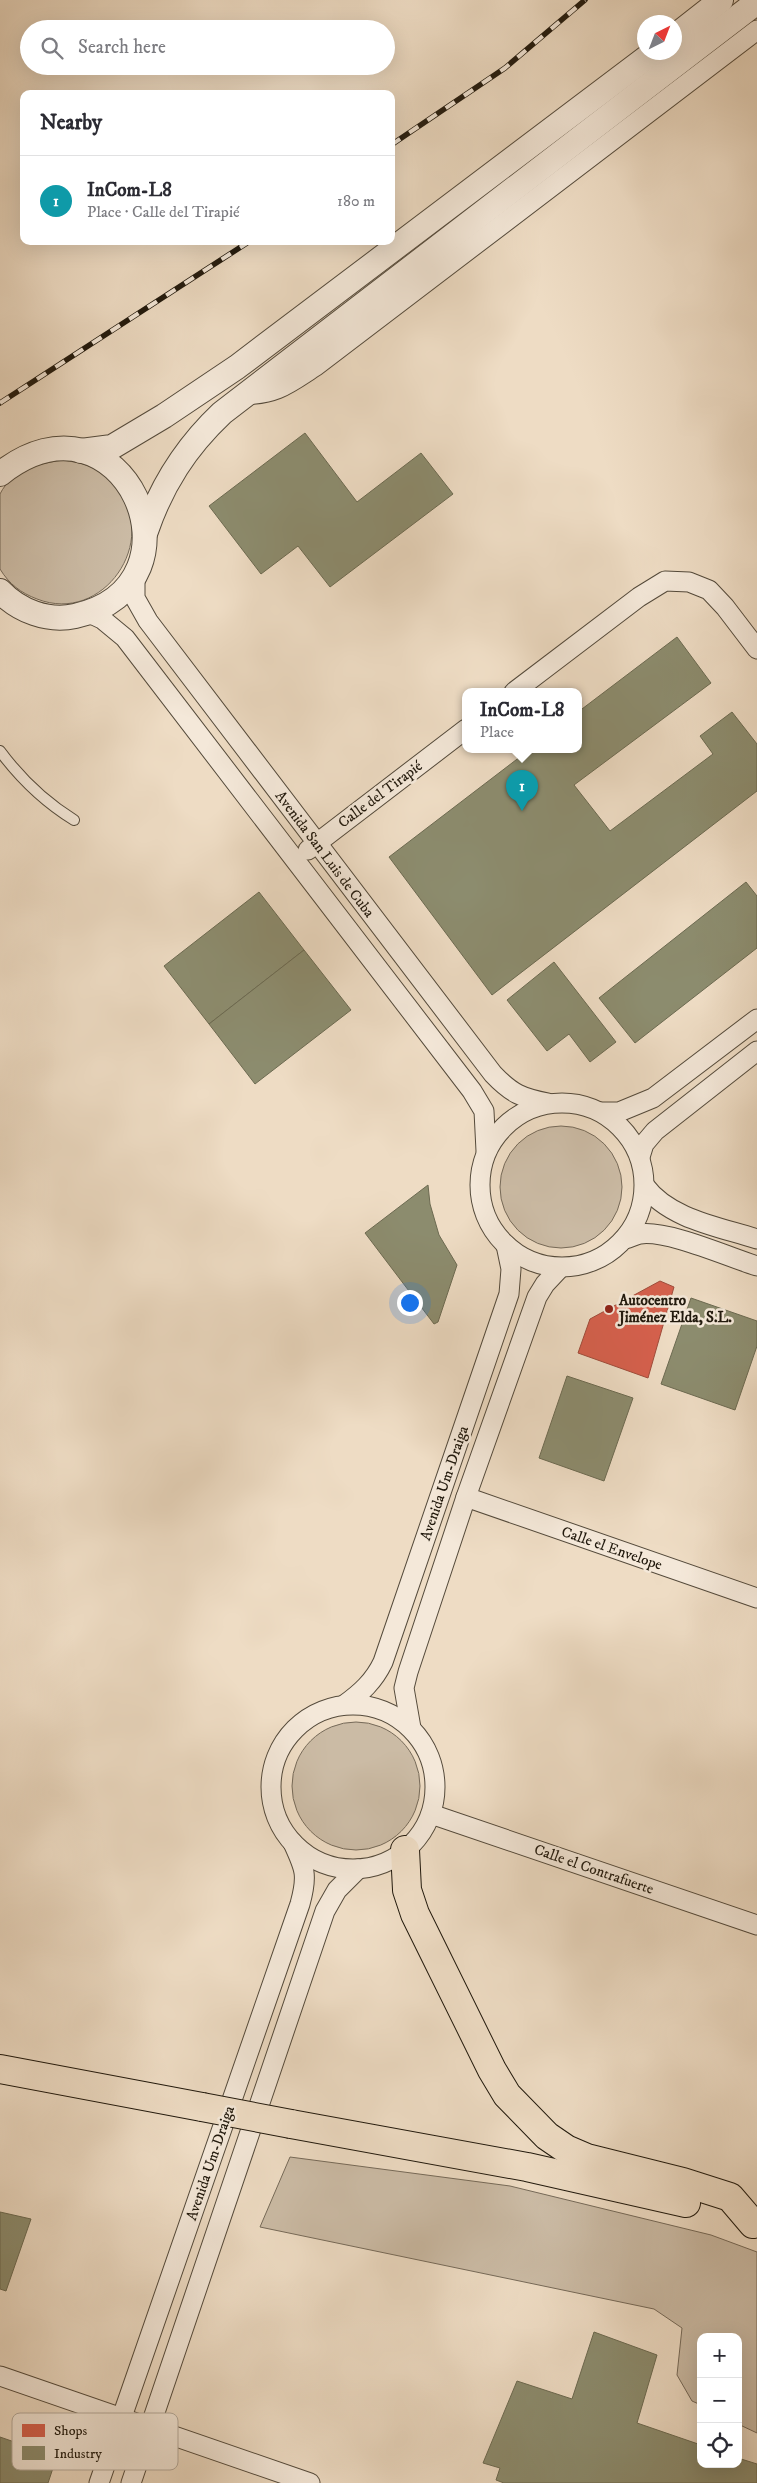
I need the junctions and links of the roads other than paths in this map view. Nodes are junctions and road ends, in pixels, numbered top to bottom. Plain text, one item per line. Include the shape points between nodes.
1 (721, 0) edge
2 (757, 2) edge
3 (757, 30) edge
4 (682, 31) edge
5 (643, 60) edge
6 (243, 395) junction
7 (81, 451) junction
8 (0, 474) edge
9 (146, 531) junction
10 (135, 575) junction
11 (0, 590) edge
12 (0, 611) edge
13 (28, 611) junction
14 (89, 613) junction
15 (757, 649) edge
16 (519, 688) edge
17 (462, 732) edge
18 (0, 751) edge
19 (74, 820) dead end
20 (316, 843) junction
21 (295, 860) junction
22 (757, 1019) edge
23 (757, 1051) edge
24 (548, 1103) junction
25 (601, 1112) junction
26 (486, 1151) junction
27 (640, 1157) junction
28 (645, 1186) junction
29 (625, 1240) junction
30 (757, 1240) edge
31 (506, 1245) junction
32 (757, 1266) edge
33 (560, 1268) junction
34 (466, 1497) junction
35 (757, 1598) edge
36 (344, 1705) junction
37 (411, 1728) junction
38 (431, 1814) junction
39 (293, 1843) junction
40 (405, 1850) junction
41 (358, 1869) junction
42 (757, 1925) edge
43 (0, 2069) edge
44 (755, 2225) edge
45 (0, 2376) edge
46 (109, 2413) edge
47 (139, 2413) edge
48 (139, 2413) edge
49 (178, 2437) edge
50 (107, 2470) edge
51 (132, 2470) edge
52 (99, 2483) edge
53 (131, 2483) edge
54 (310, 2483) edge

1 - 4 street
2 - 6 street
3 - 6 street via 316,366 284,387 266,394
5 - 7 street via 238,367 112,447
6 - 9 street via 185,452 160,494
7 - 8 street via 37,452
7 - 9 street via 102,459 119,472 142,509
9 - 10 street via 145,546
10 - 14 street via 108,604
10 - 20 street, Avenida San Luis de Cuba via 135,598 148,621
11 - 13 street
12 - 13 street
13 - 14 street via 69,618
14 - 21 street, Avenida San Luis de Cuba via 125,638
15 - 16 street via 709,590 700,584 665,581 652,587
17 - 20 street, Calle del Tirapié
18 - 19 lane via 32,788 54,808
20 - 21 street, Calle del Tirapié
20 - 24 street, Avenida San Luis de Cuba via 493,1074 508,1090 525,1099
21 - 26 street, Avenida San Luis de Cuba via 472,1092 484,1111
22 - 25 street via 653,1098 619,1112
23 - 27 street via 662,1124 644,1144
24 - 25 street via 576,1103
24 - 26 street via 523,1112 501,1129
25 - 27 street via 625,1131
26 - 31 street via 480,1176 481,1201 490,1225
27 - 28 street
28 - 29 street via 643,1205
28 - 30 street via 654,1199 671,1209
29 - 32 street via 640,1234 665,1237
29 - 33 street via 606,1255 584,1265
31 - 33 street via 531,1262
31 - 36 street, Avenida Um-Draiga via 511,1269 509,1294 383,1662 372,1681
33 - 34 street, Avenida Um-Draiga via 536,1297
34 - 35 street, Calle el Envelope
34 - 37 street, Avenida Um-Draiga via 404,1688
36 - 37 street via 380,1709
36 - 39 street via 326,1709 303,1723 284,1742 276,1758 272,1776 273,1803
37 - 38 street via 425,1747 434,1768 436,1792
38 - 40 street via 423,1831
38 - 42 street, Calle el Contrafuerte
39 - 41 street via 320,1862
39 - 47 street, Avenida Um-Draiga via 304,1866 306,1883
40 - 41 street via 383,1864
40 - 44 main road via 407,1890 415,1914 492,2070 526,2115 547,2136 587,2158 730,2197
41 - 48 street, Avenida Um-Draiga via 336,1890 324,1911
43 - 44 main road, bridge via 526,2166 673,2199
45 - 46 street
49 - 54 street
50 - 52 street, Avenida Um-Draiga
51 - 53 street, Avenida Um-Draiga

